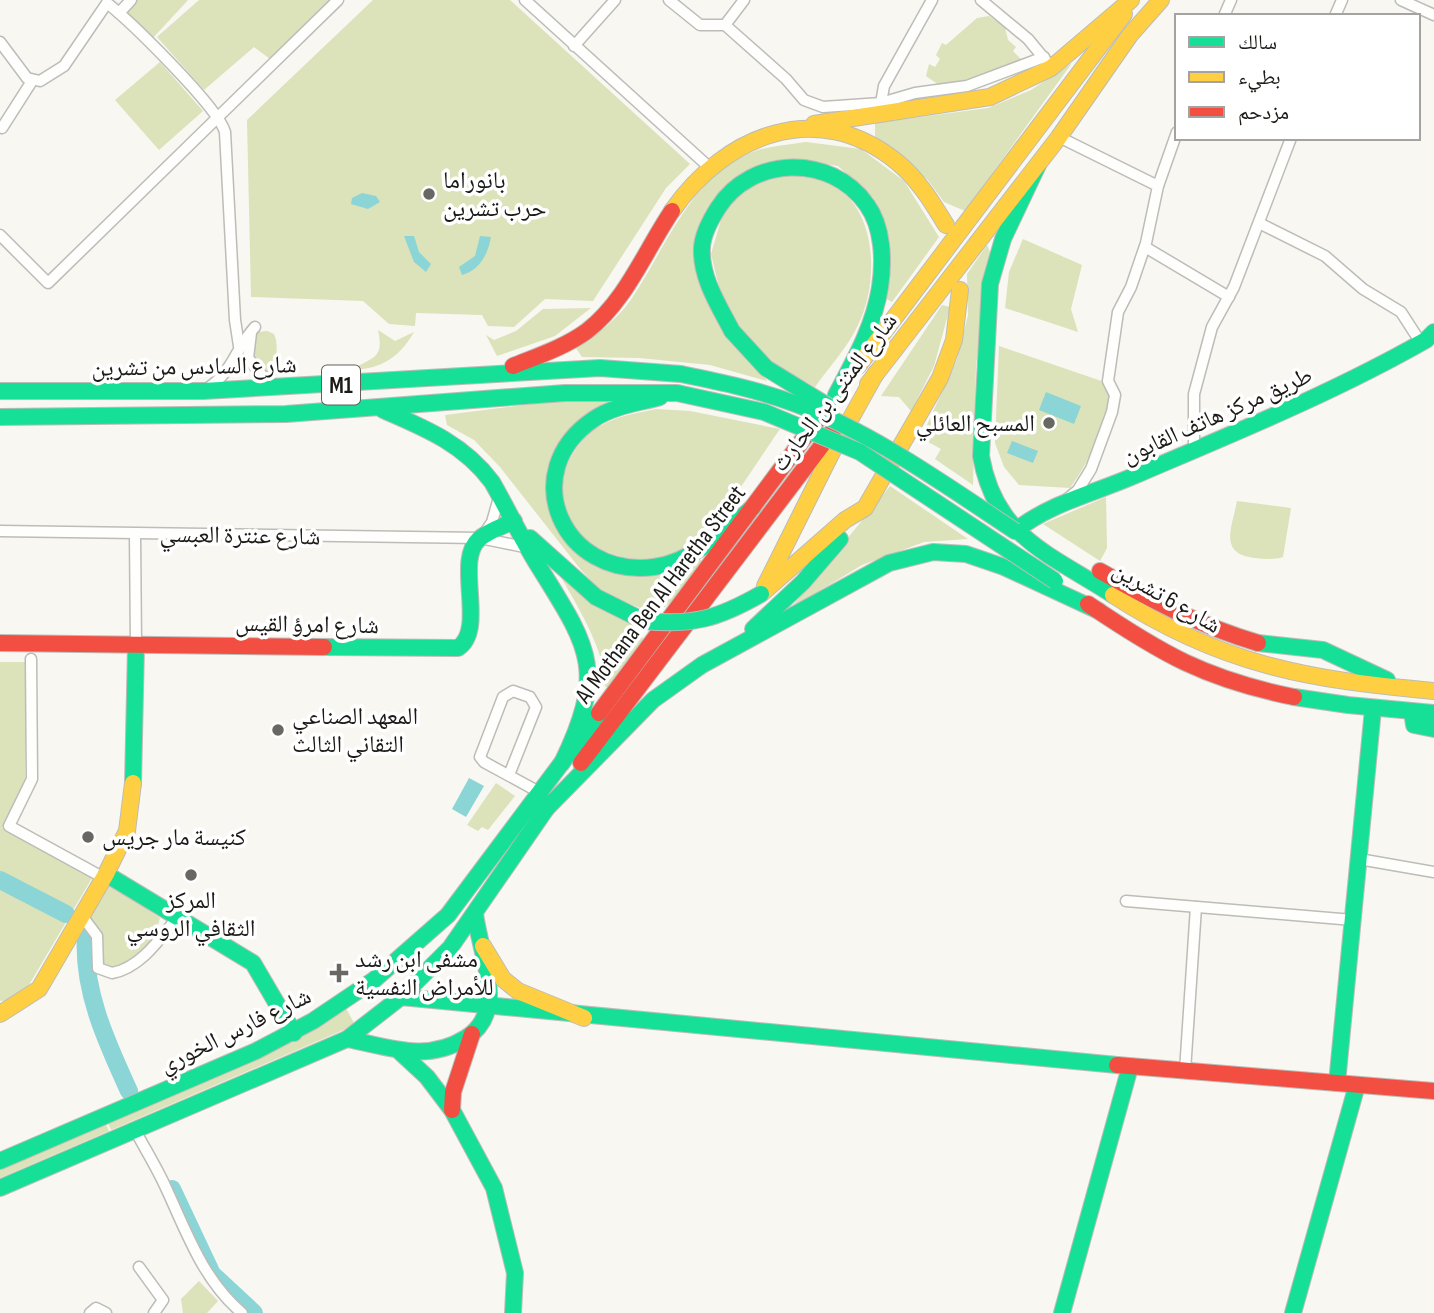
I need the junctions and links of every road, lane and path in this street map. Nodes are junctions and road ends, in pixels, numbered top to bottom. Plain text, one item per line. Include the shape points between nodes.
1 (131, 0) edge
2 (338, 0) edge
3 (525, 0) edge
4 (615, 0) edge
5 (669, 0) edge
6 (744, 0) edge
7 (932, 0) edge
8 (981, 0) edge
9 (1133, 0) edge
10 (1161, 0) edge
11 (1401, 0) edge
12 (119, 13) junction
13 (1434, 15) edge
14 (725, 25) junction
15 (0, 42) edge
16 (574, 46) junction
17 (1048, 63) junction
18 (32, 82) junction
19 (881, 103) junction
20 (218, 117) junction
21 (2, 128) dead end
22 (779, 130) junction
23 (1059, 137) junction
24 (1175, 138) edge
25 (1290, 140) edge
26 (1038, 164) junction
27 (709, 167) junction
28 (1158, 186) junction
29 (1259, 223) junction
30 (946, 225) dead end
31 (0, 235) edge
32 (1144, 247) junction
33 (960, 290) dead end
34 (1228, 297) junction
35 (1434, 332) edge
36 (1421, 343) junction
37 (239, 346) junction
38 (499, 372) junction
39 (876, 373) junction
40 (267, 388) junction
41 (0, 391) edge
42 (203, 391) junction
43 (677, 393) junction
44 (836, 395) junction
45 (381, 409) junction
46 (0, 417) edge
47 (1194, 448) junction
48 (933, 479) junction
49 (499, 493) junction
50 (1061, 505) junction
51 (752, 507) junction
52 (865, 508) junction
53 (514, 521) junction
54 (0, 531) edge
55 (135, 534) junction
56 (1020, 534) junction
57 (480, 538) junction
58 (527, 548) junction
59 (761, 594) junction
60 (1099, 611) junction
61 (0, 643) edge
62 (740, 643) junction
63 (136, 646) junction
64 (31, 659) dead end
65 (1408, 689) junction
66 (1434, 691) edge
67 (1373, 709) junction
68 (1412, 712) junction
69 (1434, 713) edge
70 (1434, 729) edge
71 (562, 763) junction
72 (509, 775) junction
73 (539, 792) junction
74 (543, 812) junction
75 (1359, 859) junction
76 (1434, 872) edge
77 (105, 876) junction
78 (1126, 901) dead end
79 (1196, 907) junction
80 (475, 914) junction
81 (82, 916) junction
82 (176, 919) junction
83 (1353, 920) junction
84 (477, 937) junction
85 (361, 990) junction
86 (401, 997) junction
87 (488, 1006) junction
88 (0, 1014) edge
89 (584, 1017) junction
90 (294, 1033) junction
91 (472, 1034) junction
92 (347, 1039) junction
93 (400, 1052) junction
94 (1130, 1066) junction
95 (1185, 1071) junction
96 (1337, 1083) junction
97 (1357, 1085) junction
98 (1434, 1091) edge
99 (452, 1110) junction
100 (135, 1130) junction
101 (0, 1161) edge
102 (0, 1188) edge
103 (139, 1267) dead end
104 (90, 1313) edge
105 (106, 1313) edge
106 (154, 1313) edge
107 (242, 1313) edge
108 (513, 1313) edge
109 (1062, 1313) edge
110 (1293, 1313) edge

1 - 12 street
2 - 20 street
3 - 16 street
4 - 16 street
5 - 14 street via 700,24
6 - 14 street
7 - 19 street via 884,86
8 - 17 street via 1028,38
9 - 17 main road
9 - 44 main road, Al Mothana Ben Al Haretha Street
10 - 23 main road, شارع المثنى بن الحارث via 1130,35
11 - 13 street
12 - 18 street via 107,3 64,65 53,75
12 - 20 street
14 - 19 street via 804,100 823,107
15 - 18 street
16 - 27 street
17 - 19 street
17 - 22 main road via 990,97
18 - 21 street
20 - 31 street via 48,283
20 - 37 street via 225,132
22 - 27 main road via 754,139
22 - 30 main road via 821,131 871,145 897,162 925,191
23 - 26 main road, شارع المثنى بن الحارث
23 - 28 street
24 - 28 street
25 - 29 street
26 - 39 main road, شارع المثنى بن الحارث
26 - 56 main road via 1003,239 990,284 986,352 981,456 986,484 996,507
27 - 38 main road via 675,206 616,300 595,324 566,344
28 - 32 street
29 - 34 street
29 - 36 street via 1325,256 1363,289 1401,312
32 - 34 street
32 - 50 street via 1118,312 1108,381 1115,395 1112,412 1091,469
33 - 52 main road via 954,340 940,377
34 - 47 street via 1212,327 1194,394
35 - 36 main road, طريق مركز هاتف القابون
36 - 47 main road, طريق مركز هاتف القابون via 1359,378
37 - 40 street via 253,328 248,358
37 - 42 street via 225,376
38 - 40 main road, شارع السادس من تشرين / M1
38 - 48 main road, شارع السادس من تشرين / M1, bridge via 600,368 681,374 772,395 872,440
39 - 59 main road
39 - 74 main road, شارع المثنى بن الحارث
40 - 42 main road, شارع السادس من تشرين / M1
41 - 42 main road, شارع السادس من تشرين / M1
43 - 45 main road, شارع السادس من تشرين / M1 via 558,391
43 - 51 main road via 596,417 566,445 557,462 552,493 560,523 579,547 599,562 628,569 656,567 711,542
43 - 60 main road, شارع 6 تشرين, bridge via 764,412 860,452
44 - 48 main road, bridge via 870,323 881,285 877,224 869,206 835,177 790,165 766,170 745,178 716,209 701,249 712,294 732,331 766,368 877,433
44 - 51 main road, Al Mothana Ben Al Haretha Street
45 - 46 main road, شارع السادس من تشرين / M1 via 242,416
45 - 49 main road via 456,446 475,461
47 - 50 main road, طريق مركز هاتف القابون
48 - 56 main road, bridge
49 - 53 main road
49 - 57 street via 496,513
50 - 56 main road, طريق مركز هاتف القابون via 1031,519
51 - 71 main road, Al Mothana Ben Al Haretha Street
52 - 59 main road
52 - 62 main road via 803,582
53 - 57 main road
53 - 58 main road
53 - 59 main road, bridge via 596,597 644,621 702,622 721,617
54 - 55 street, شارع عنترة العبسي
55 - 57 street, شارع عنترة العبسي
55 - 63 street
56 - 65 main road via 1217,631 1262,644 1323,650
56 - 65 main road, شارع 6 تشرين via 1168,629 1220,652 1303,675
57 - 58 street, شارع عنترة العبسي
57 - 63 main road, شارع امرؤ القيس via 470,554 468,638 458,648
58 - 71 main road via 576,627 589,669 586,709
60 - 62 main road via 987,560 947,551 889,563
60 - 67 main road, شارع 6 تشرين via 1155,649 1207,674 1299,698
61 - 63 main road, شارع امرؤ القيس
62 - 74 main road via 653,700
63 - 77 main road via 131,812
64 - 77 street via 32,779 9,826
65 - 66 main road, شارع 6 تشرين
67 - 68 main road, شارع 6 تشرين
67 - 75 main road
68 - 69 main road, شارع 6 تشرين
68 - 70 main road via 1414,725
71 - 73 main road, شارع فارس الخوري
72 - 72 street via 536,707 530,696 513,691 503,697 480,753 484,762
72 - 73 street
73 - 85 main road, شارع فارس الخوري via 448,915
74 - 80 main road, شارع فارس الخوري
75 - 76 street
75 - 83 main road
77 - 81 main road
77 - 82 main road
78 - 79 street
79 - 83 street
79 - 95 street
80 - 84 main road
80 - 86 main road, شارع فارس الخوري via 450,948
81 - 82 street via 97,936 98,968 112,973 149,952
81 - 88 main road via 39,989
82 - 90 main road via 253,964
83 - 96 main road
84 - 87 main road
84 - 89 main road via 503,979 518,991
85 - 86 main road
85 - 90 main road, شارع فارس الخوري
86 - 87 main road
86 - 92 main road, شارع فارس الخوري
87 - 89 main road
87 - 91 main road
89 - 94 main road
90 - 101 main road, شارع فارس الخوري
91 - 93 main road via 447,1050 426,1055
91 - 99 main road via 453,1092
92 - 93 main road
92 - 100 main road, شارع فارس الخوري
93 - 99 main road
94 - 95 main road
94 - 109 main road
95 - 96 main road
96 - 97 main road
97 - 98 main road
97 - 110 main road
99 - 108 main road via 494,1188 515,1273
100 - 102 main road, شارع فارس الخوري
100 - 107 street via 166,1187 183,1231 216,1287
103 - 106 street via 163,1300
104 - 105 street via 96,1308

